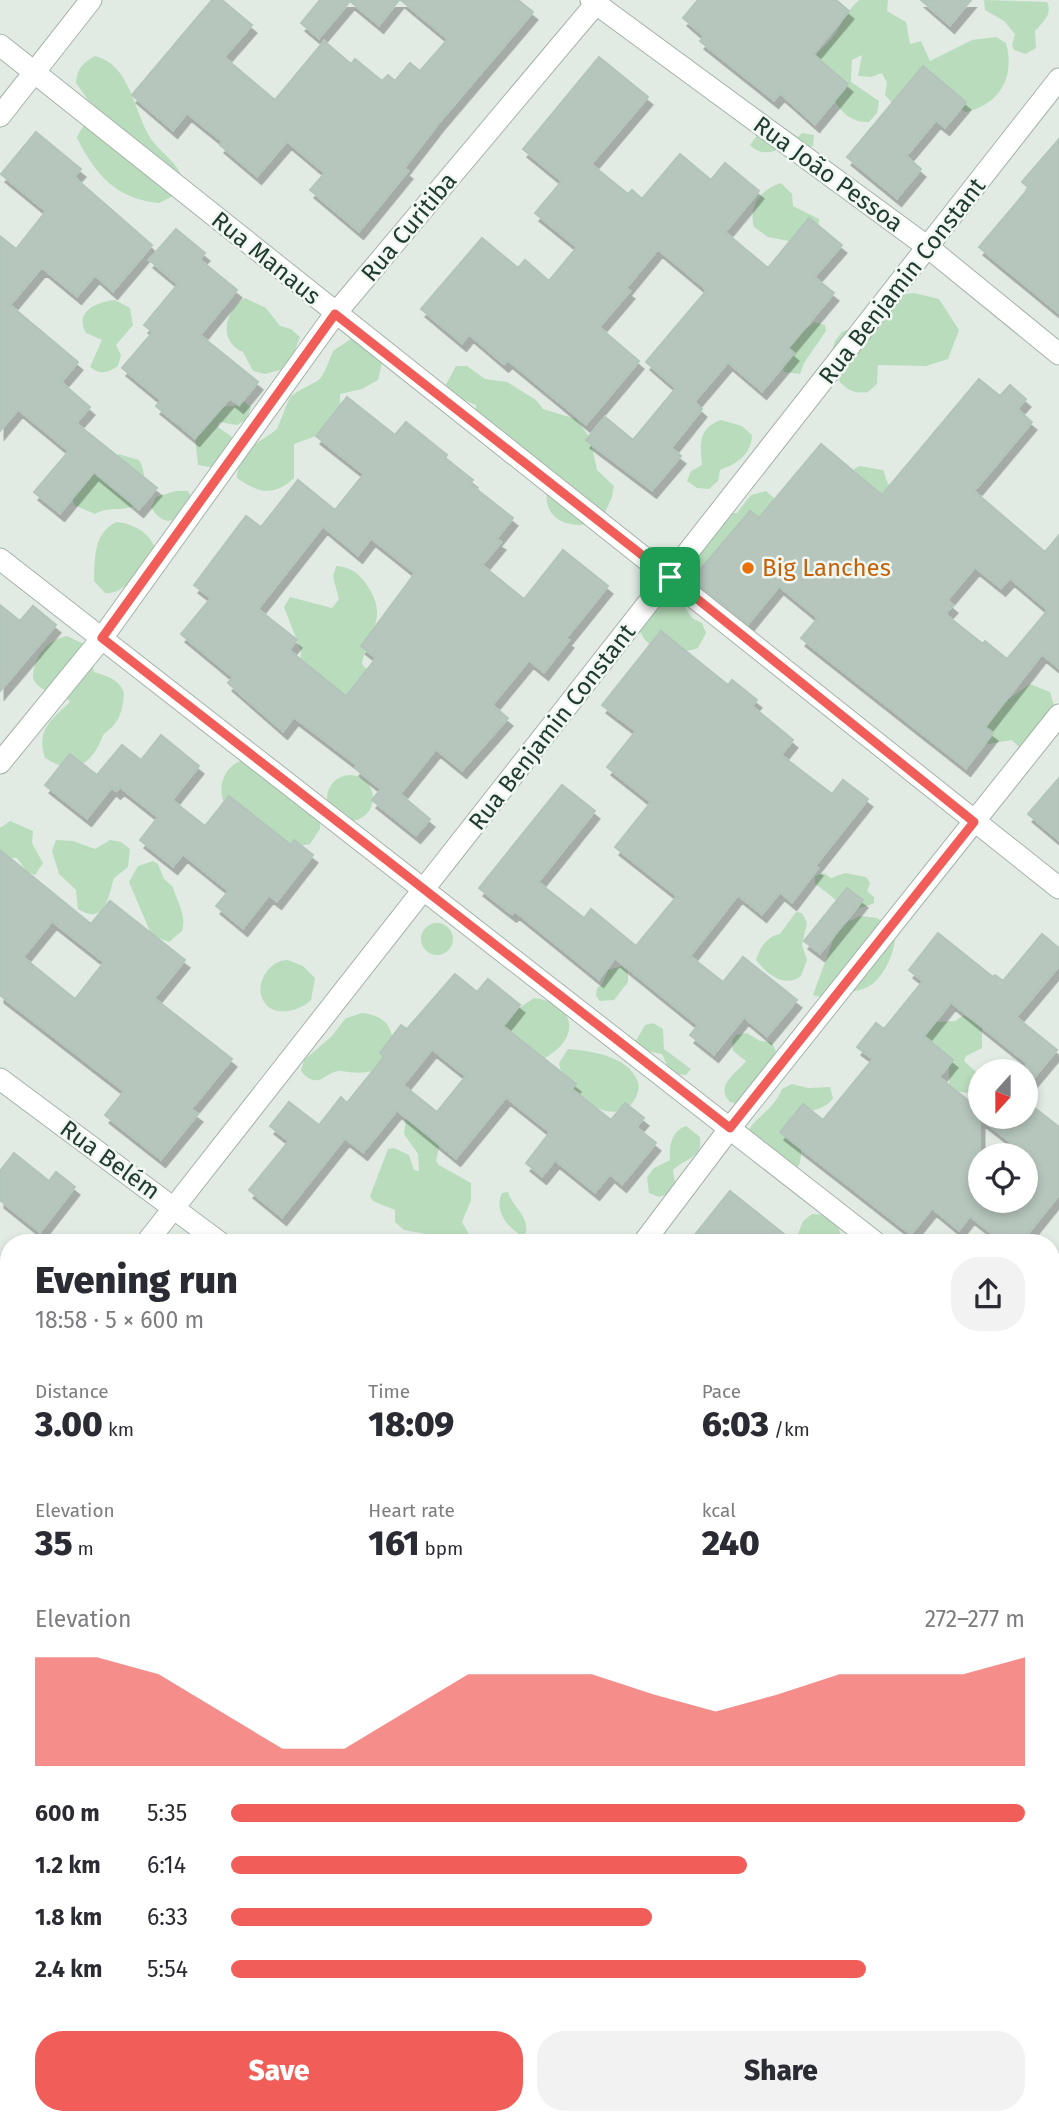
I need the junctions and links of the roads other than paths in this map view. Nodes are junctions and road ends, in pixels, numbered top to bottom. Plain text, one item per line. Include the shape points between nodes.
1 (91, 0) edge
2 (595, 1) edge
3 (0, 45) edge
4 (34, 72) junction
5 (1059, 79) edge
6 (0, 116) edge
7 (929, 248) junction
8 (335, 314) junction
9 (1059, 354) edge
10 (0, 559) edge
11 (670, 577) junction
12 (102, 638) junction
13 (1059, 715) edge
14 (0, 763) edge
15 (974, 822) junction
16 (1059, 888) edge
17 (424, 891) junction
18 (0, 1079) edge
19 (730, 1128) junction
20 (174, 1207) junction
21 (153, 1234) edge
22 (209, 1234) edge
23 (650, 1234) edge
24 (865, 1234) edge

1 - 4 street
2 - 7 street, Rua João Pessoa
2 - 8 street, Rua Curitiba
3 - 4 street, Rua Manaus
4 - 6 street
4 - 8 street, Rua Manaus
5 - 7 street, Rua Benjamin Constant
7 - 9 street, Rua João Pessoa
7 - 11 street, Rua Benjamin Constant
8 - 11 street, Rua Manaus
8 - 12 street, Rua Curitiba
10 - 12 street
11 - 15 street, Rua Manaus
11 - 17 street, Rua Benjamin Constant
12 - 14 street, Rua Curitiba
12 - 17 street
13 - 15 street
15 - 16 street, Rua Manaus
15 - 19 street
17 - 19 street
17 - 20 street, Rua Benjamin Constant
18 - 20 street, Rua Belém
19 - 23 street
19 - 24 street
20 - 21 street, Rua Benjamin Constant
20 - 22 street, Rua Belém

